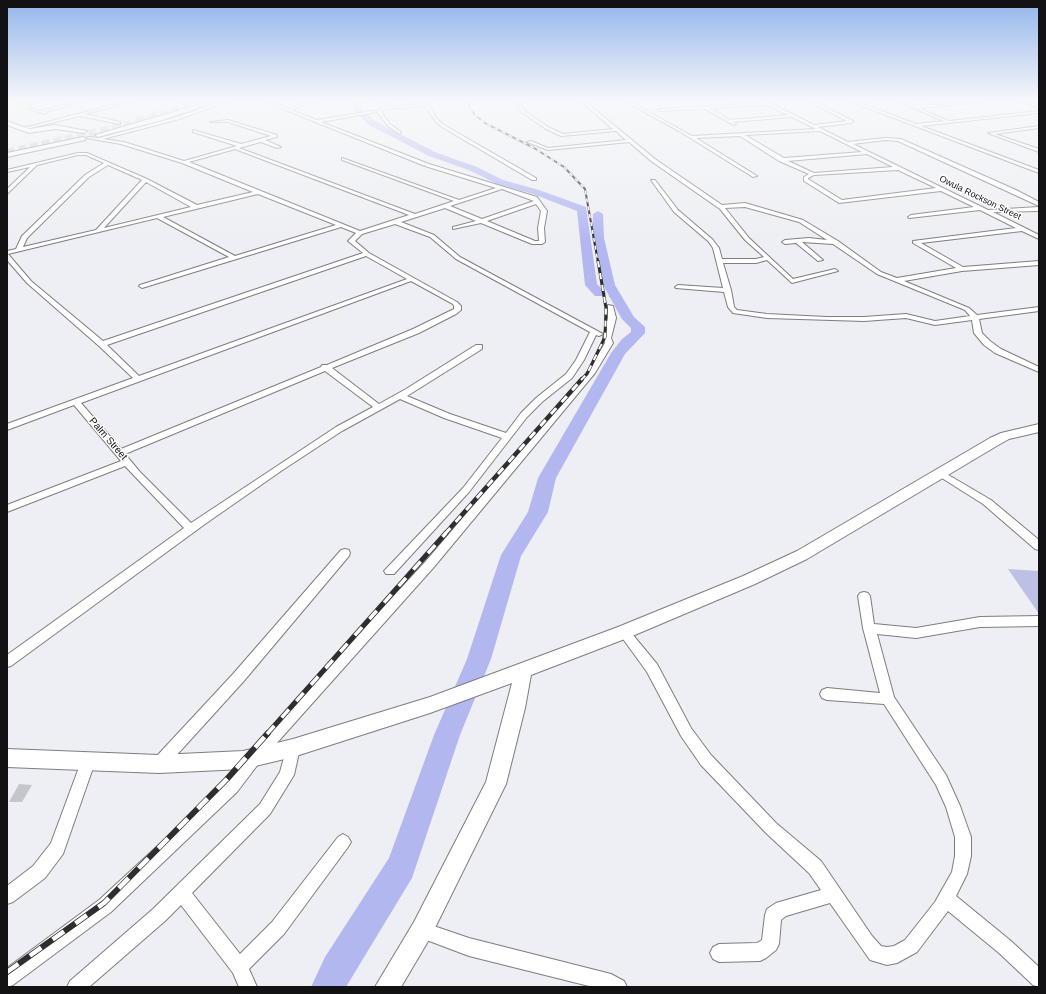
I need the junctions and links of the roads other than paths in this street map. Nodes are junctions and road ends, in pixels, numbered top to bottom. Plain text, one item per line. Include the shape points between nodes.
1 (42, 147) edge
2 (136, 147) edge
3 (383, 147) edge
4 (480, 147) edge
5 (544, 147) edge
6 (565, 147) edge
7 (639, 147) edge
8 (707, 147) edge
9 (763, 147) edge
10 (857, 147) edge
11 (916, 147) edge
12 (975, 147) edge
13 (1028, 147) edge
14 (236, 148) joint
15 (1039, 151) edge
16 (869, 153) junction
17 (7, 155) edge
18 (344, 159) dead end
19 (781, 160) junction
20 (184, 162) junction
21 (34, 164) junction
22 (108, 164) junction
23 (900, 168) junction
24 (7, 171) edge
25 (1039, 172) edge
26 (813, 174) junction
27 (755, 176) dead end
28 (534, 179) dead end
29 (145, 180) junction
30 (653, 181) dead end
31 (501, 188) junction
32 (942, 189) junction
33 (7, 192) edge
34 (258, 192) junction
35 (538, 201) junction
36 (460, 202) junction
37 (1039, 204) edge
38 (446, 206) junction
39 (196, 207) junction
40 (720, 207) junction
41 (982, 208) junction
42 (1039, 209) edge
43 (988, 211) junction
44 (157, 216) junction
45 (416, 216) junction
46 (911, 217) dead end
47 (483, 221) junction
48 (396, 222) junction
49 (339, 226) junction
50 (455, 228) dead end
51 (1023, 229) junction
52 (98, 231) junction
53 (360, 233) junction
54 (1039, 237) edge
55 (797, 241) junction
56 (785, 242) dead end
57 (836, 242) junction
58 (18, 251) junction
59 (367, 254) junction
60 (7, 255) edge
61 (235, 258) junction
62 (768, 258) junction
63 (820, 260) dead end
64 (720, 261) junction
65 (1039, 263) edge
66 (962, 269) junction
67 (835, 271) dead end
68 (412, 279) junction
69 (898, 280) junction
70 (142, 286) dead end
71 (678, 287) dead end
72 (728, 290) junction
73 (610, 306) dead end
74 (1037, 311) edge
75 (976, 318) junction
76 (594, 332) junction
77 (608, 338) junction
78 (102, 344) junction
79 (479, 347) dead end
80 (325, 367) junction
81 (1039, 370) edge
82 (138, 379) junction
83 (400, 396) junction
84 (76, 402) junction
85 (378, 408) junction
86 (7, 427) edge
87 (1039, 428) edge
88 (506, 436) junction
89 (120, 453) junction
90 (127, 462) junction
91 (940, 473) junction
92 (7, 509) edge
93 (191, 529) junction
94 (1039, 546) edge
95 (346, 553) dead end
96 (390, 571) dead end
97 (864, 596) dead end
98 (1039, 621) edge
99 (869, 628) junction
100 (624, 632) junction
101 (7, 662) edge
102 (523, 672) junction
103 (827, 694) dead end
104 (888, 699) junction
105 (293, 748) junction
106 (7, 758) edge
107 (254, 758) junction
108 (88, 762) junction
109 (159, 764) junction
110 (343, 842) dead end
111 (181, 892) junction
112 (834, 894) junction
113 (7, 896) edge
114 (946, 899) junction
115 (422, 930) junction
116 (719, 953) dead end
117 (239, 967) junction
118 (7, 979) edge
119 (1039, 980) edge
120 (76, 987) edge
121 (248, 987) edge
122 (387, 987) edge
123 (618, 987) edge

1 - 17 main road
2 - 20 street
3 - 31 street via 427,165
4 - 28 street
5 - 6 street
7 - 40 street
8 - 27 street
9 - 19 street
10 - 16 street, Owula Rockson Street
11 - 37 street
12 - 25 street
13 - 15 street
14 - 20 street
14 - 45 street
16 - 19 street
16 - 23 street, Owula Rockson Street
18 - 36 street
19 - 26 street
20 - 34 street
21 - 22 street via 83,154
21 - 24 street
21 - 33 street
22 - 29 street
22 - 58 street via 87,176 24,237
23 - 26 street
23 - 32 street, Owula Rockson Street
26 - 32 street via 806,177 806,180 841,202
29 - 39 street
29 - 52 street
30 - 64 street via 676,211 710,240
31 - 35 street
31 - 36 street
32 - 41 street, Owula Rockson Street
34 - 39 street
34 - 49 street
35 - 47 street
35 - 47 street via 544,211 541,243 534,243
36 - 38 street
38 - 45 street
38 - 47 street
39 - 44 street
40 - 57 street via 746,205 789,216 801,220
40 - 62 street via 747,239
41 - 43 street, Owula Rockson Street
41 - 46 street
42 - 43 street
43 - 51 street, Owula Rockson Street
44 - 52 street
44 - 61 street
45 - 48 street
47 - 50 street
48 - 53 street
48 - 76 street via 432,236 458,258
49 - 53 street
49 - 61 street
51 - 54 street, Owula Rockson Street
51 - 66 street via 915,242
52 - 58 street
53 - 59 street via 351,241
55 - 56 street
55 - 57 street
55 - 63 street
57 - 69 street via 870,267
58 - 60 street
59 - 68 street
59 - 78 street
60 - 78 street via 29,282
61 - 70 street
62 - 64 street
62 - 67 street via 792,281
64 - 72 street
65 - 66 street
66 - 69 street
68 - 80 street via 455,303 458,306 457,310 416,331
68 - 82 street
69 - 75 street via 967,309
71 - 72 street
72 - 75 street via 732,310 739,313 826,319 906,316 935,323
73 - 77 street via 612,318
74 - 75 street
75 - 81 street via 978,333 987,343 998,351
76 - 77 street
76 - 88 street via 569,376 539,400
77 - 107 street via 609,343 592,372 573,396 430,564
78 - 82 street
79 - 83 street
80 - 85 street
80 - 89 street
82 - 84 street
83 - 85 street
83 - 88 street via 447,416
84 - 86 street
84 - 89 street, Palm Street
85 - 93 street via 294,458
87 - 91 main road via 1005,436
88 - 96 street via 466,490
89 - 90 street, Palm Street
90 - 92 street
90 - 93 street, Palm Street
91 - 94 street via 987,502
91 - 100 main road via 802,555
93 - 101 street
95 - 109 street via 238,678
97 - 99 street
98 - 99 street via 980,622 916,633
99 - 104 street
100 - 102 main road
100 - 112 street via 652,668 686,732 706,760 771,828 815,867
102 - 105 main road via 430,705
102 - 115 main road via 496,784
103 - 104 street
104 - 114 street via 941,780 954,806 964,837 959,874
105 - 107 main road
105 - 111 street via 287,775 265,808
106 - 108 main road
107 - 109 main road
107 - 118 street via 232,787 105,906
108 - 109 main road
108 - 113 street via 57,848 39,872
110 - 117 street via 278,928
111 - 117 street
111 - 120 street via 159,915
112 - 114 street via 876,954 886,956 897,954 911,946
112 - 116 street via 782,909 774,915 770,944 760,952
114 - 119 street
115 - 122 main road
115 - 123 street via 470,947 611,983
117 - 121 street

